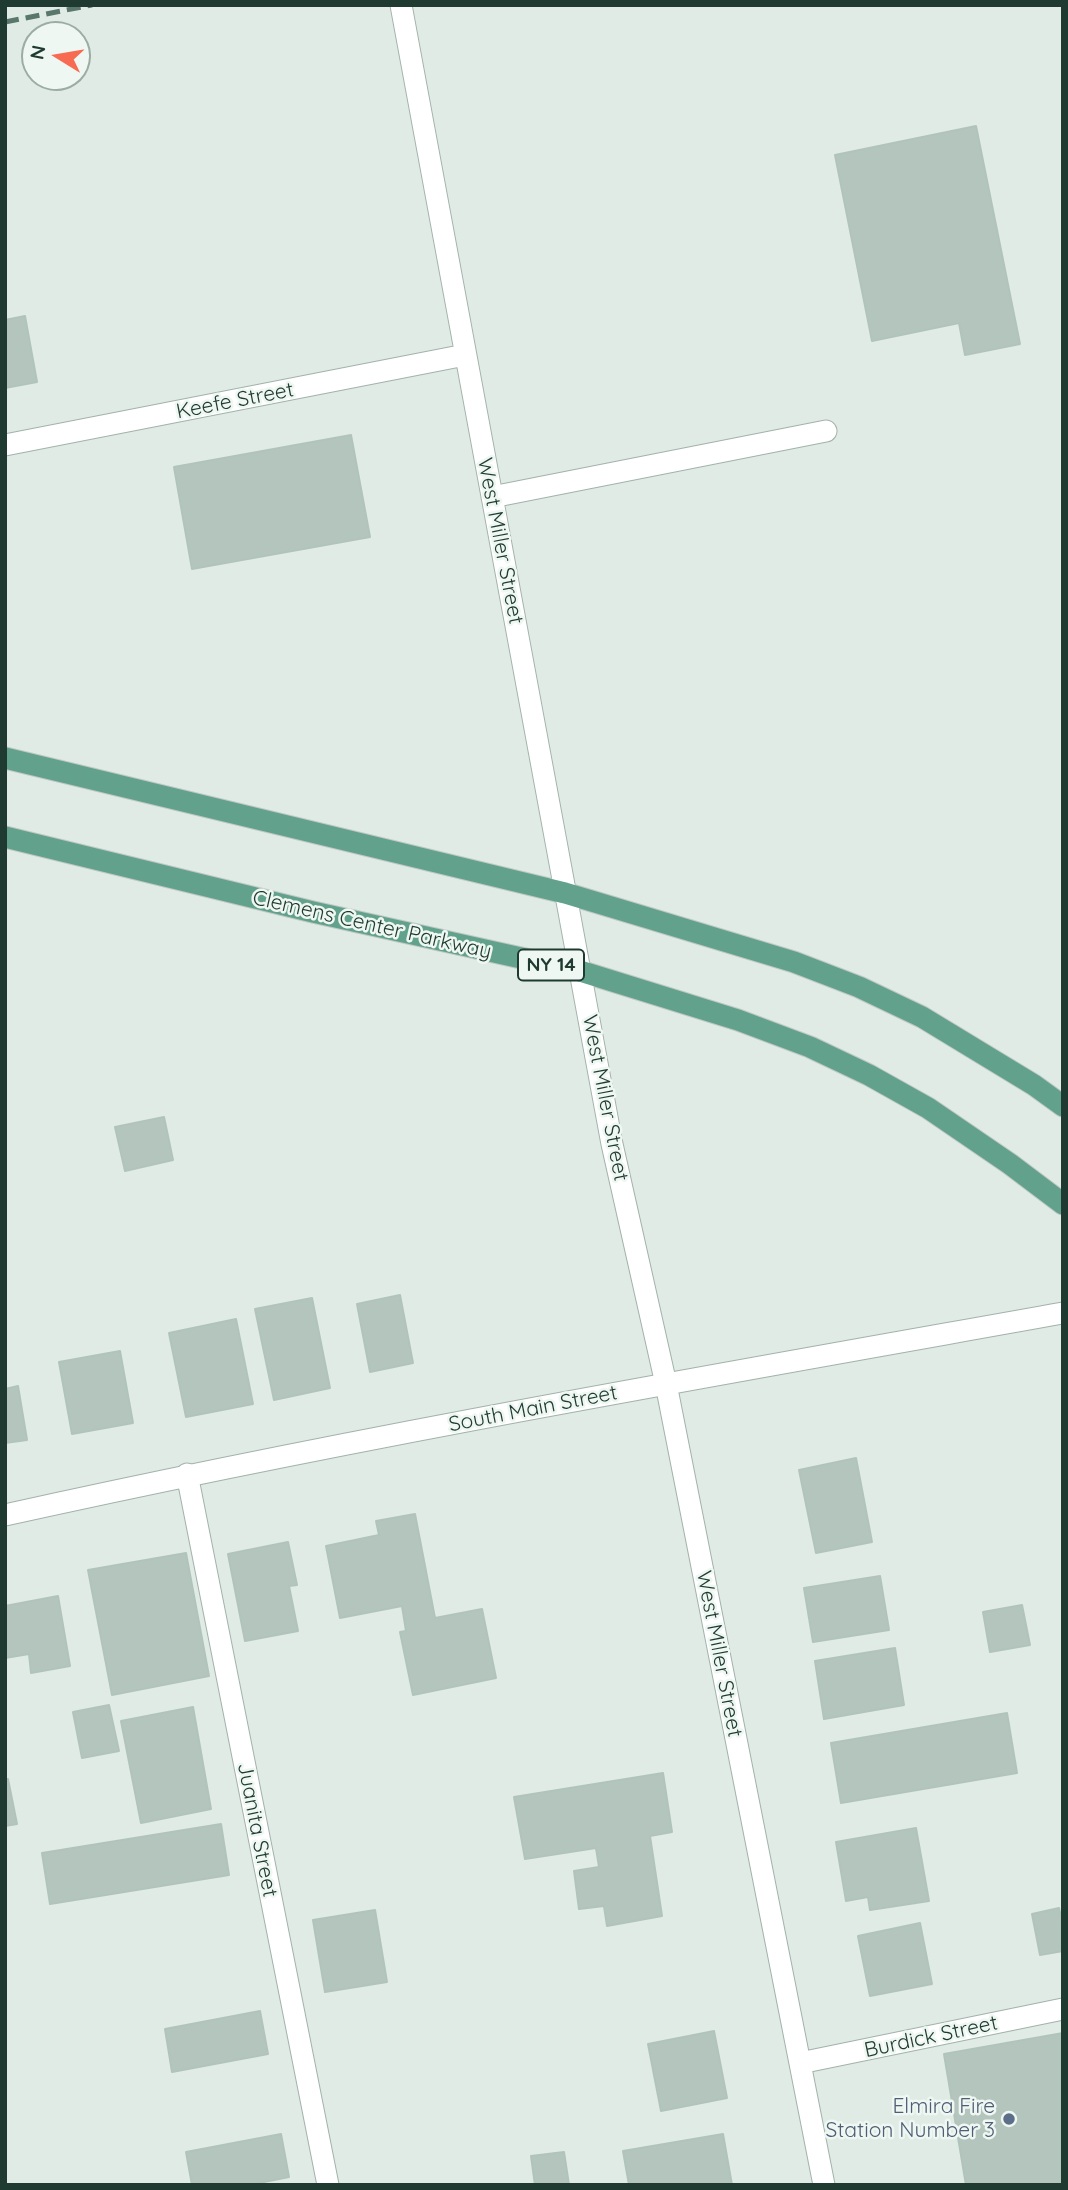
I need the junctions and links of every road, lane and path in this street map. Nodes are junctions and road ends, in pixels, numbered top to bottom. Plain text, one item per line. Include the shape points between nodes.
1 (401, 7) edge
2 (466, 355) junction
3 (827, 431) dead end
4 (5, 446) edge
5 (492, 497) junction
6 (5, 758) edge
7 (5, 837) edge
8 (565, 893) junction
9 (580, 971) junction
10 (1063, 1106) edge
11 (1059, 1201) edge
12 (1063, 1313) edge
13 (666, 1384) junction
14 (187, 1474) junction
15 (5, 1515) edge
16 (1063, 2009) edge
17 (800, 2063) junction
18 (328, 2185) edge
19 (824, 2185) edge

1 - 2 street, West Miller Street
2 - 4 street, Keefe Street
2 - 5 street, West Miller Street
3 - 5 street
5 - 8 street, West Miller Street
6 - 8 main road
7 - 9 main road, Clemens Center Parkway / NY 14
8 - 9 street, West Miller Street
8 - 10 main road via 794,962 859,987 922,1017
9 - 11 main road, Clemens Center Parkway / NY 14 via 738,1020 869,1075 928,1108
9 - 13 street, West Miller Street via 612,1144
12 - 13 street, South Main Street
13 - 14 street, South Main Street
13 - 17 street, West Miller Street
14 - 15 street, South Main Street
14 - 18 street, Juanita Street
16 - 17 street, Burdick Street
17 - 19 street, West Miller Street

